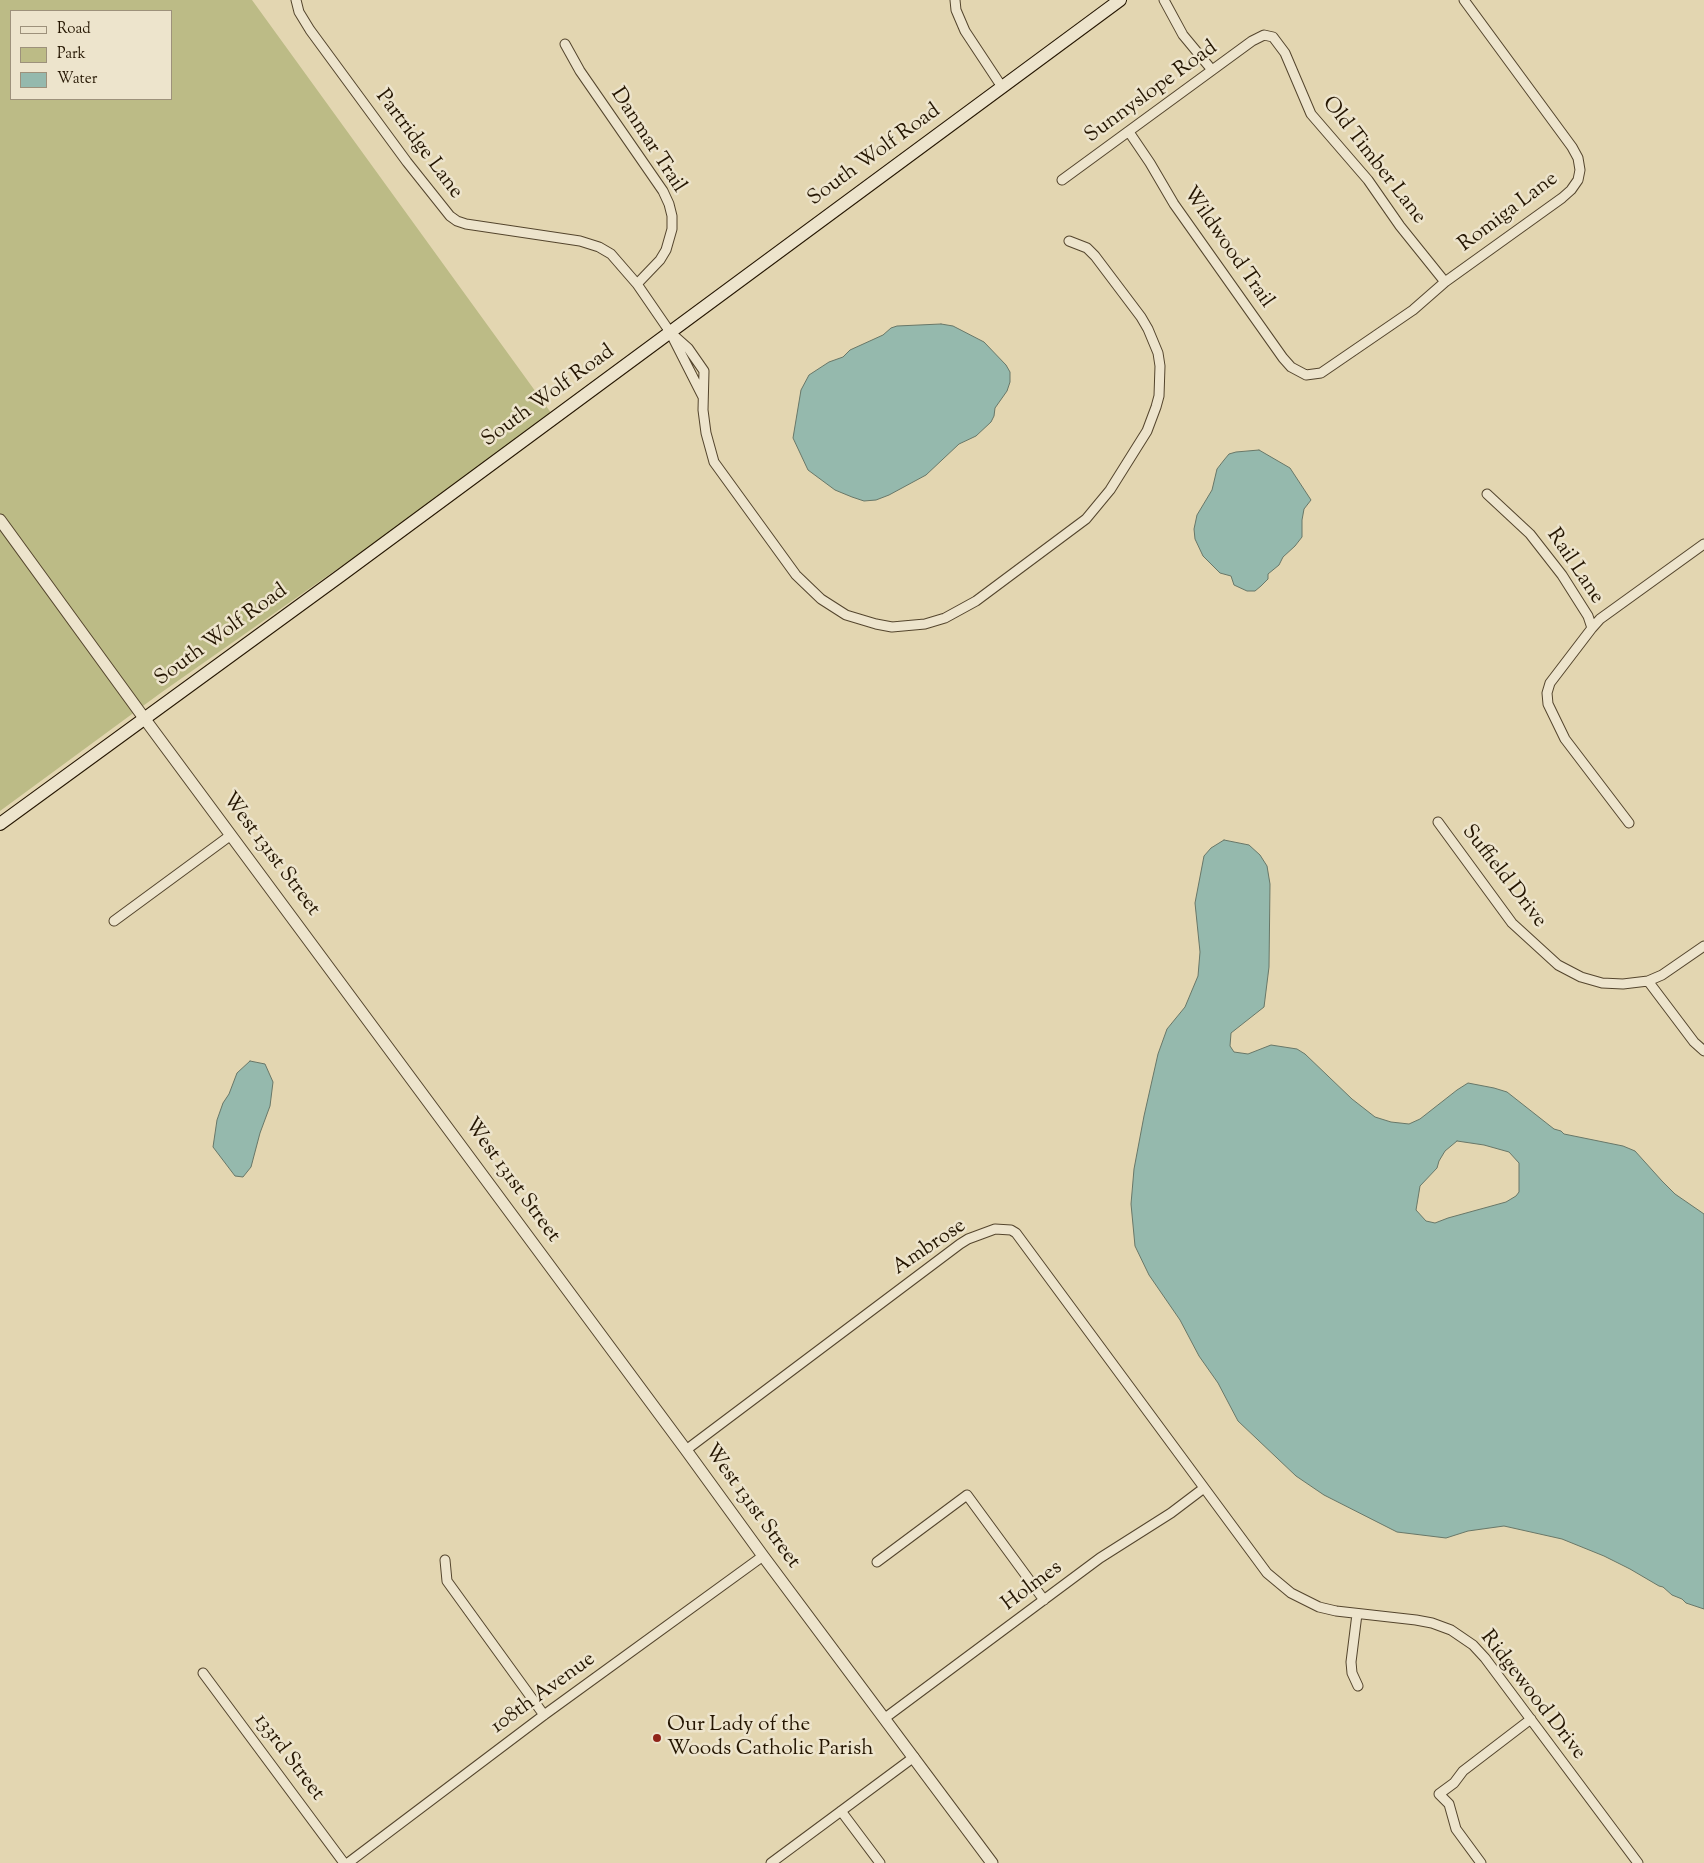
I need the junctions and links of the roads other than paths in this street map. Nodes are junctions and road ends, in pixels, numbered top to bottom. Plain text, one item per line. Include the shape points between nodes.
1 (296, 0) edge
2 (956, 0) edge
3 (1120, 0) edge
4 (1164, 0) edge
5 (1464, 0) edge
6 (1264, 35) joint
7 (565, 44) dead end
8 (1212, 70) junction
9 (1002, 87) junction
10 (1129, 132) junction
11 (1062, 180) dead end
12 (1069, 241) dead end
13 (1445, 282) junction
14 (637, 284) junction
15 (670, 332) junction
16 (1306, 376) joint
17 (1488, 494) dead end
18 (0, 520) edge
19 (1704, 544) edge
20 (1592, 628) junction
21 (144, 718) junction
22 (1438, 822) dead end
23 (1629, 823) dead end
24 (0, 824) edge
25 (232, 835) junction
26 (114, 921) dead end
27 (1704, 946) edge
28 (1648, 981) junction
29 (1704, 1051) edge
30 (686, 1450) junction
31 (1204, 1488) junction
32 (763, 1556) junction
33 (445, 1560) dead end
34 (877, 1562) dead end
35 (1044, 1600) junction
36 (1357, 1614) junction
37 (203, 1673) dead end
38 (1358, 1686) dead end
39 (544, 1715) junction
40 (885, 1718) junction
41 (1531, 1719) junction
42 (914, 1757) junction
43 (841, 1811) junction
44 (344, 1863) edge
45 (348, 1863) edge
46 (771, 1863) edge
47 (880, 1863) edge
48 (992, 1863) edge
49 (1481, 1863) edge
50 (1638, 1863) edge

1 - 14 street, Partridge Lane via 310,30 450,216 466,224 580,241 599,247 611,254
2 - 9 street via 956,10 965,31
3 - 9 main road, South Wolf Road
4 - 8 street via 1183,35
5 - 13 street, Romiga Lane via 1572,147 1580,170 1578,180 1562,198
6 - 8 street, Sunnyslope Road
6 - 13 street, Old Timber Lane via 1273,37 1285,52 1314,118 1368,180
7 - 14 street, Danmar Trail via 669,204 672,229 666,250
8 - 10 street, Sunnyslope Road
9 - 15 main road, South Wolf Road
10 - 11 street, Sunnyslope Road
10 - 16 street, Wildwood Trail via 1174,204 1283,358
12 - 15 street, Partridge Lane via 1087,248 1095,256 1141,316 1158,353 1159,396 1147,431 1086,519 976,601 945,618 925,624 906,627 876,624 846,615 808,589 714,462 706,433 704,398
13 - 16 street, Romiga Lane via 1399,320 1321,373
14 - 15 street, Partridge Lane
15 - 21 main road, South Wolf Road
17 - 20 street, Rail Lane via 1530,534 1562,575
18 - 21 street, West 131st Street
19 - 20 street, Rail Lane
20 - 23 street via 1550,683 1548,704 1565,739
21 - 24 main road, South Wolf Road
21 - 25 street, West 131st Street
22 - 28 street, Suffield Drive via 1512,923 1558,965 1602,983
25 - 26 street
25 - 30 street, West 131st Street
27 - 28 street, Suffield Drive via 1662,976
28 - 29 street
30 - 31 street, Ambrose via 960,1244 995,1229 1004,1229 1016,1233
30 - 32 street, West 131st Street
31 - 35 street, Holmes
31 - 36 street, Ridgewood Drive via 1267,1574 1303,1600 1319,1607
32 - 39 street, 108th Avenue
32 - 40 street, West 131st Street
33 - 39 street via 447,1581
34 - 35 street via 967,1495
35 - 40 street, Holmes
36 - 38 street via 1351,1662
36 - 41 street, Ridgewood Drive via 1424,1622 1463,1637 1485,1658
37 - 44 street, 133rd Street
39 - 45 street, 108th Avenue
40 - 42 street, West 131st Street
41 - 49 street via 1463,1771 1439,1794 1448,1804 1456,1829
41 - 50 street, Ridgewood Drive
42 - 43 street
42 - 48 street, West 131st Street
43 - 46 street
43 - 47 street

